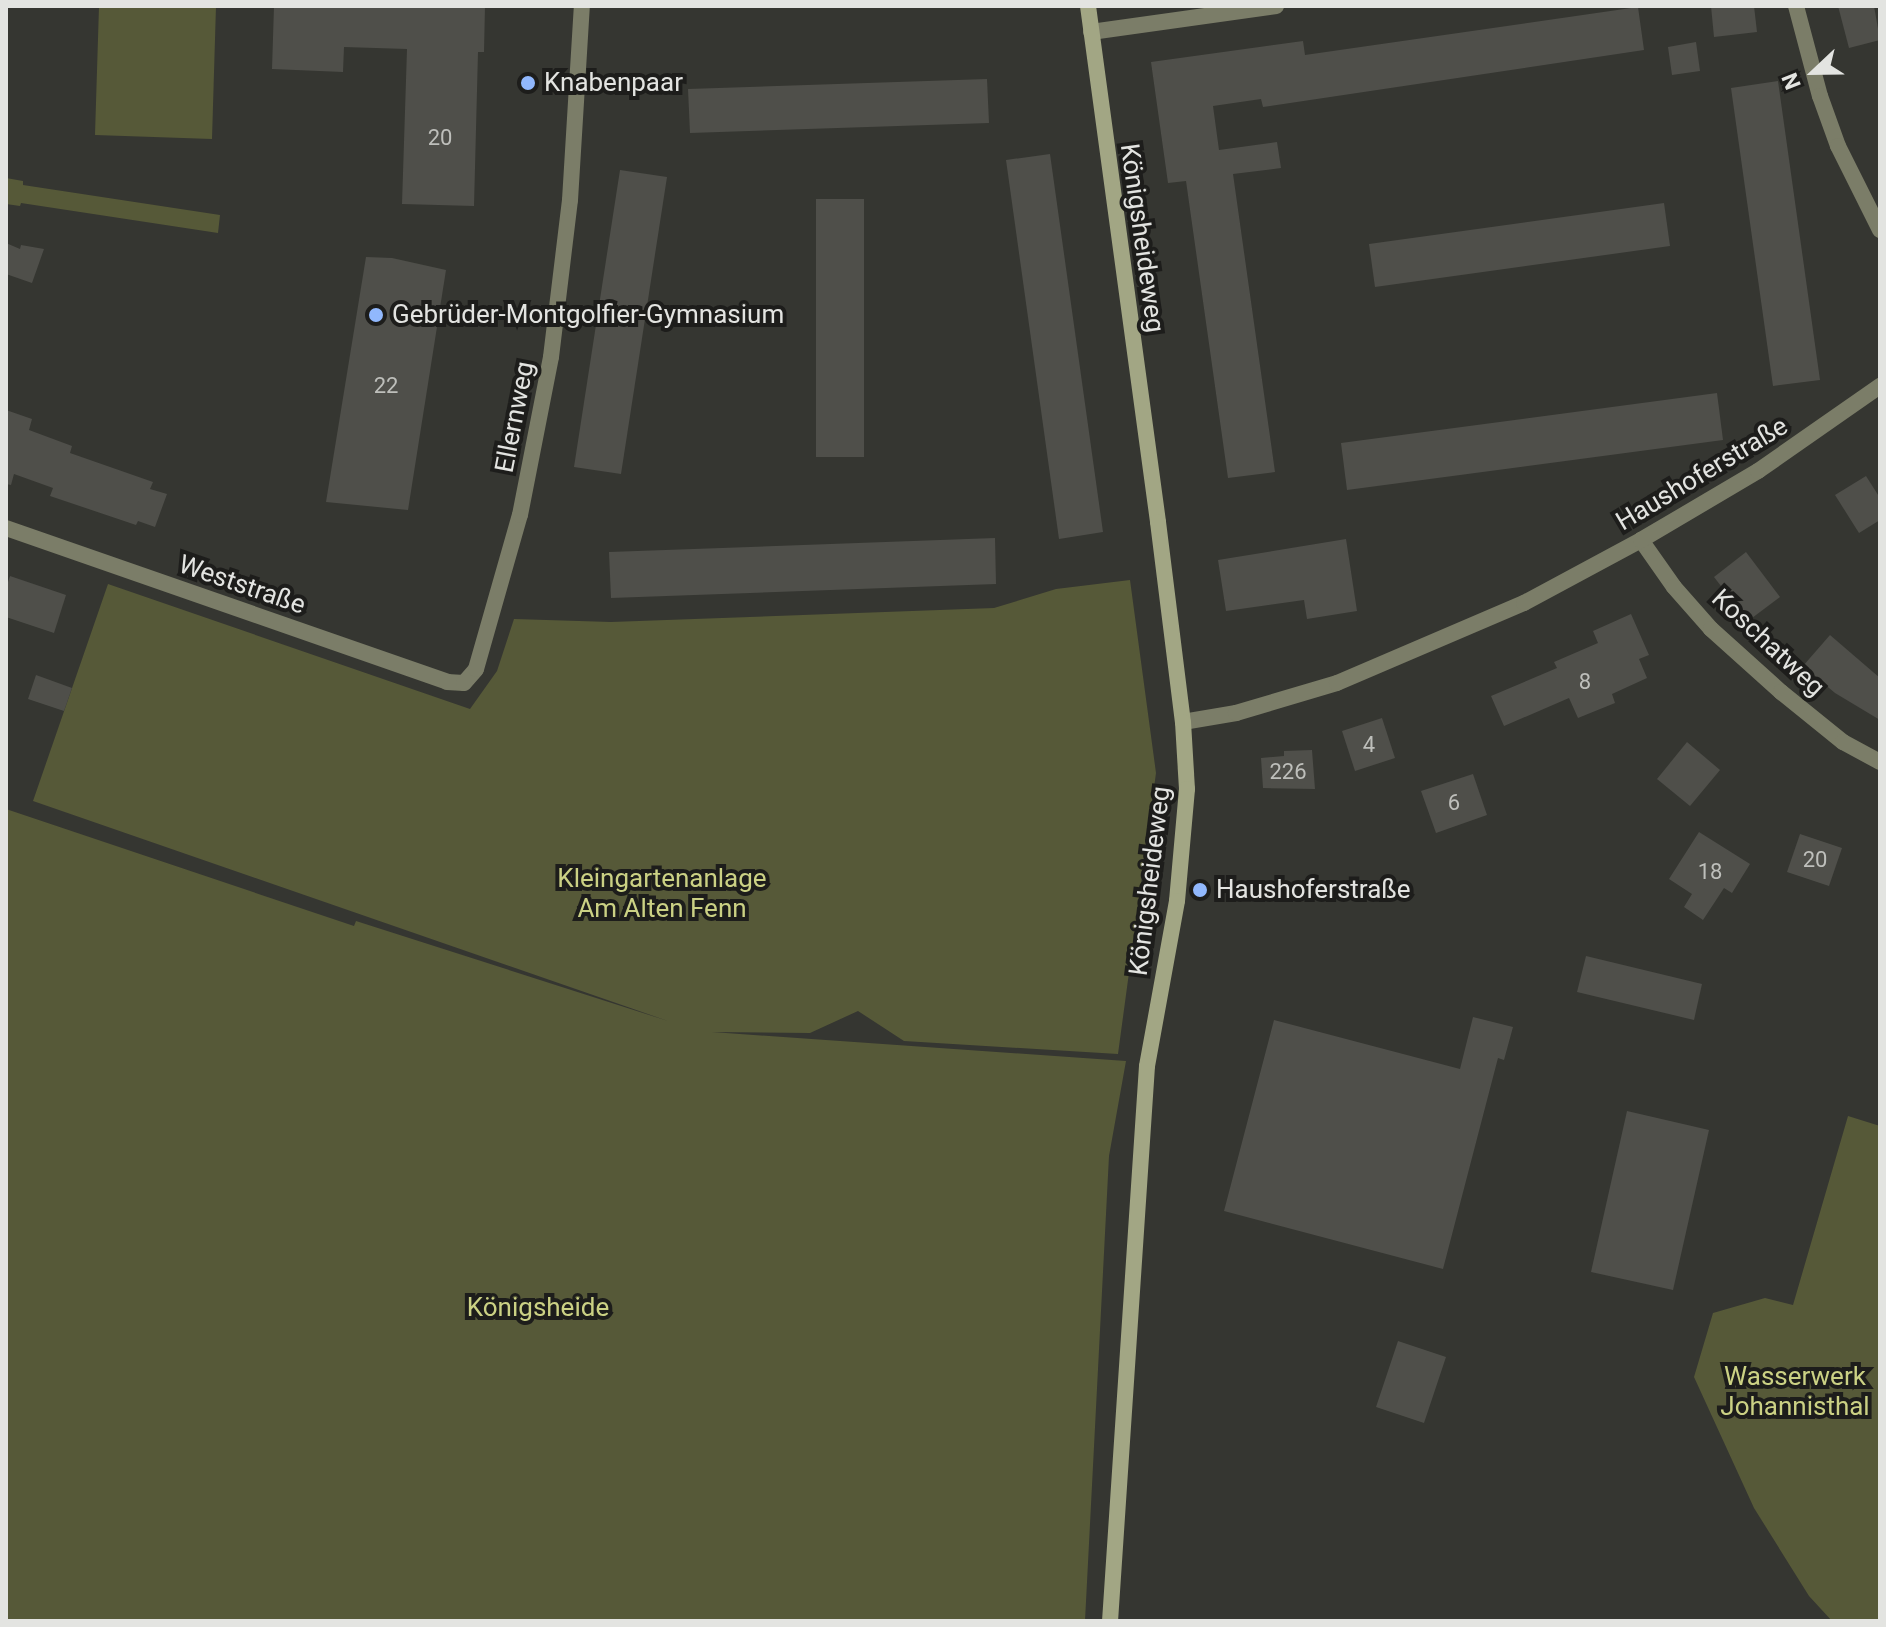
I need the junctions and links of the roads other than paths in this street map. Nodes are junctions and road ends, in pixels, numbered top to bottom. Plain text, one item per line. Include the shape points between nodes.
1 (582, 6) edge
2 (1088, 6) edge
3 (1276, 6) edge
4 (1796, 6) edge
5 (1091, 32) junction
6 (1880, 230) edge
7 (1880, 386) edge
8 (6, 528) edge
9 (1641, 540) junction
10 (464, 683) joint
11 (1183, 722) junction
12 (1880, 762) edge
13 (1110, 1621) edge

1 - 10 street, Ellernweg via 570,200 551,357 520,515 476,669
2 - 5 street, Königsheideweg
3 - 5 street
4 - 6 street via 1838,146
5 - 11 street, Königsheideweg
7 - 9 street, Haushoferstraße via 1758,471
8 - 10 street, Weststraße via 447,682
9 - 11 street, Haushoferstraße via 1524,603 1337,683 1236,713
9 - 12 street, Koschatweg via 1711,629 1843,742
11 - 13 street, Königsheideweg via 1183,843 1147,1066

